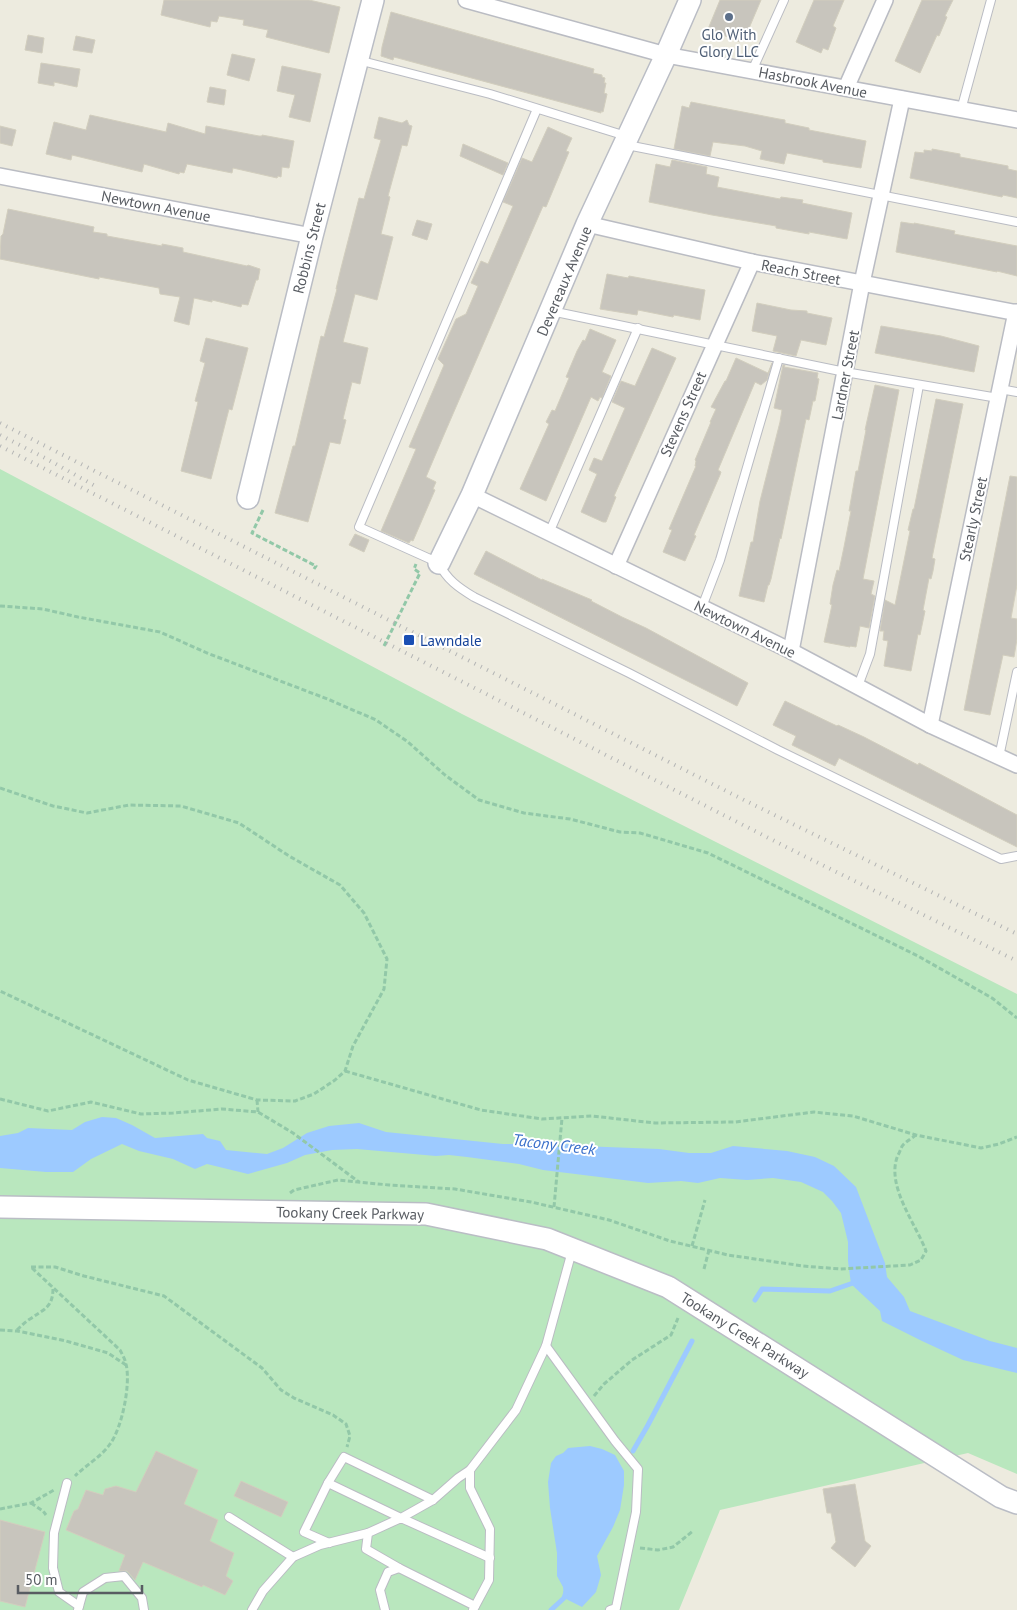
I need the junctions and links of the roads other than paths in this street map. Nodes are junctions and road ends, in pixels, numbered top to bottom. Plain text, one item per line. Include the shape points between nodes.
1 (373, 0) edge
2 (468, 0) edge
3 (690, 0) edge
4 (784, 0) edge
5 (885, 0) edge
6 (991, 0) edge
7 (666, 55) junction
8 (358, 60) junction
9 (752, 71) junction
10 (846, 88) junction
11 (902, 99) junction
12 (538, 109) junction
13 (961, 110) junction
14 (1017, 120) edge
15 (626, 140) junction
16 (0, 176) edge
17 (881, 196) junction
18 (1017, 222) edge
19 (587, 224) junction
20 (312, 236) junction
21 (752, 262) junction
22 (862, 283) junction
23 (552, 311) junction
24 (1016, 312) edge
25 (638, 328) junction
26 (715, 344) junction
27 (779, 358) junction
28 (845, 372) junction
29 (919, 385) junction
30 (1017, 392) edge
31 (999, 393) junction
32 (472, 495) junction
33 (248, 498) road end
34 (549, 533) junction
35 (439, 563) junction
36 (616, 566) junction
37 (702, 607) junction
38 (791, 651) junction
39 (1017, 672) edge
40 (858, 686) junction
41 (930, 725) junction
42 (999, 757) junction
43 (1017, 765) edge
44 (1017, 856) edge
45 (0, 1207) edge
46 (573, 1249) junction
47 (546, 1346) junction
48 (470, 1470) junction
49 (67, 1483) road end
50 (328, 1483) junction
51 (433, 1500) junction
52 (1017, 1503) edge
53 (229, 1517) dead end
54 (401, 1518) junction
55 (368, 1533) junction
56 (329, 1543) junction
57 (293, 1557) junction
58 (490, 1558) junction
59 (399, 1568) junction
60 (78, 1608) edge
61 (474, 1608) edge
62 (144, 1610) edge
63 (252, 1610) edge
64 (385, 1610) edge
65 (610, 1610) edge

1 - 8 street, Robbins Street
2 - 7 street, Hasbrook Avenue
3 - 7 street, Devereaux Avenue
4 - 9 lane
5 - 10 street
6 - 13 lane
7 - 9 street, Hasbrook Avenue
7 - 15 street, Devereaux Avenue
8 - 12 lane
8 - 20 street, Robbins Street
9 - 10 street, Hasbrook Avenue
10 - 11 street, Hasbrook Avenue
11 - 13 street, Hasbrook Avenue
11 - 17 street, Lardner Street
12 - 15 lane
12 - 35 lane via 359,527
13 - 14 street, Hasbrook Avenue
15 - 17 lane
15 - 19 street, Devereaux Avenue
16 - 20 street, Newtown Avenue
17 - 18 lane
17 - 22 street, Lardner Street
19 - 21 street, Reach Street
19 - 23 street, Devereaux Avenue
20 - 33 street, Robbins Street
21 - 22 street, Reach Street
21 - 26 street, Stevens Street
22 - 24 street, Reach Street
22 - 28 street, Lardner Street
23 - 25 lane
23 - 32 street, Devereaux Avenue
24 - 31 street, Stearly Street
25 - 26 lane
25 - 34 lane
26 - 27 lane
26 - 36 street, Stevens Street
27 - 28 lane
27 - 37 lane via 720,560
28 - 29 lane
28 - 38 street, Lardner Street
29 - 31 lane
29 - 40 lane via 870,654
30 - 31 lane
31 - 41 street, Stearly Street
32 - 34 street, Newtown Avenue
32 - 35 street, Devereaux Avenue
34 - 36 street, Newtown Avenue
35 - 44 lane via 443,573 474,597 1001,859
36 - 37 street, Newtown Avenue
37 - 38 street, Newtown Avenue
38 - 40 street, Newtown Avenue
39 - 42 lane
40 - 41 street, Newtown Avenue
41 - 42 street, Newtown Avenue
42 - 43 street, Newtown Avenue
45 - 46 street, Tookany Creek Parkway via 426,1214 548,1239
46 - 47 lane
46 - 52 street, Tookany Creek Parkway via 668,1287 1001,1497
47 - 48 lane via 516,1410
47 - 65 lane via 638,1469 636,1512 616,1608
48 - 51 lane
48 - 58 lane via 470,1488 490,1529
49 - 60 lane via 54,1533 52,1568 59,1592
50 - 51 lane via 344,1457
50 - 54 lane
50 - 56 lane via 304,1532
51 - 54 lane
53 - 57 lane
54 - 55 lane
54 - 58 lane
55 - 56 lane
55 - 59 lane via 366,1549
56 - 57 lane
57 - 63 lane via 263,1591
58 - 61 lane via 489,1580
59 - 61 lane
59 - 64 lane via 388,1572 380,1590
60 - 62 lane via 83,1592 105,1578 124,1576 142,1598

